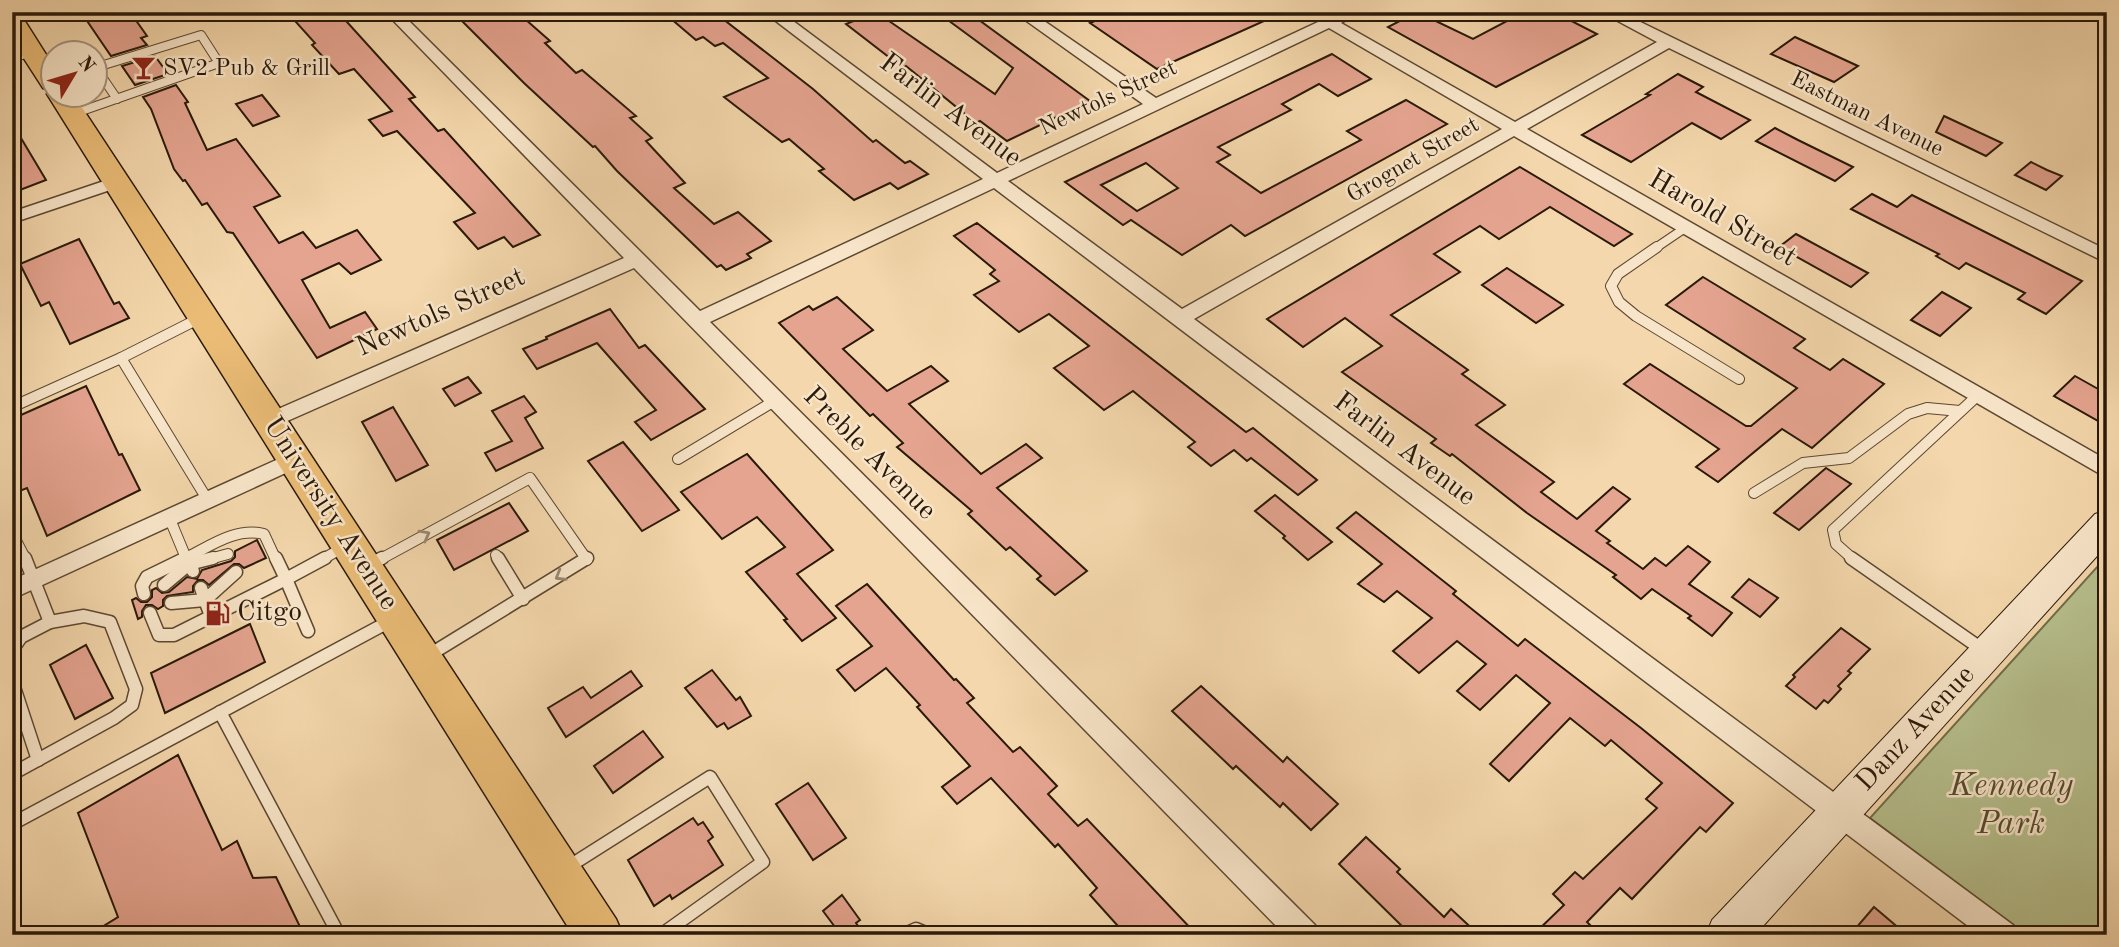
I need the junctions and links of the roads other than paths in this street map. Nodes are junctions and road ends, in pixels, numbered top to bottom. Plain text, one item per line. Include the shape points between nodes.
1 (392, 12) edge
2 (771, 12) edge
3 (1021, 12) edge
4 (1311, 12) edge
5 (1352, 12) edge
6 (1608, 12) edge
7 (12, 20) edge
8 (1329, 23) junction
9 (1668, 42) junction
10 (22, 55) edge
11 (108, 64) edge
12 (38, 70) edge
13 (108, 86) edge
14 (117, 99) junction
15 (108, 100) edge
16 (1155, 105) junction
17 (69, 108) edge
18 (1513, 129) junction
19 (995, 180) junction
20 (116, 182) junction
21 (12, 218) edge
22 (1685, 228) junction
23 (2107, 257) edge
24 (637, 259) junction
25 (202, 317) junction
26 (1181, 318) junction
27 (698, 320) junction
28 (121, 358) junction
29 (1738, 379) dead end
30 (1977, 396) junction
31 (776, 400) junction
32 (12, 407) edge
33 (1960, 411) junction
34 (269, 421) junction
35 (296, 459) junction
36 (678, 459) dead end
37 (2107, 470) edge
38 (1754, 493) dead end
39 (207, 499) junction
40 (169, 517) junction
41 (2107, 523) edge
42 (12, 533) edge
43 (228, 554) dead end
44 (358, 555) junction
45 (496, 555) dead end
46 (189, 564) junction
47 (236, 572) dead end
48 (286, 579) junction
49 (34, 580) junction
50 (164, 585) dead end
51 (12, 590) edge
52 (144, 594) dead end
53 (203, 594) junction
54 (523, 598) junction
55 (171, 603) dead end
56 (150, 613) dead end
57 (211, 616) junction
58 (397, 617) junction
59 (50, 622) junction
60 (308, 631) dead end
61 (12, 650) edge
62 (1987, 653) junction
63 (423, 658) junction
64 (12, 681) edge
65 (220, 712) junction
66 (38, 760) junction
67 (12, 774) edge
68 (1840, 811) junction
69 (12, 824) edge
70 (560, 873) junction
71 (339, 935) edge
72 (600, 935) edge
73 (661, 935) edge
74 (903, 935) edge
75 (930, 935) edge
76 (1305, 935) edge
77 (1727, 935) edge
78 (2003, 935) edge

1 - 24 street, Preble Avenue
2 - 19 street, Farlin Avenue
3 - 16 street
4 - 8 street, Harold Street
5 - 8 street, Newtols Street
6 - 9 street, Eastman Avenue
7 - 10 main road
8 - 16 street, Newtols Street
8 - 18 street, Harold Street
9 - 18 street, Grognet Street
9 - 23 street, Eastman Avenue
10 - 12 main road
11 - 14 lane via 201,35 219,63
13 - 14 lane
14 - 15 lane
16 - 19 street, Newtols Street
17 - 20 main road, University Avenue
18 - 22 street, Harold Street
18 - 26 street, Grognet Street
19 - 26 street, Farlin Avenue
19 - 27 street, Newtols Street
20 - 21 street
20 - 25 main road, University Avenue
22 - 29 lane via 1618,274 1611,285 1619,302 1636,316
22 - 30 street, Harold Street
24 - 27 street, Preble Avenue
24 - 34 street, Newtols Street
25 - 28 lane
25 - 34 main road, University Avenue
26 - 68 street, Farlin Avenue
27 - 31 street, Preble Avenue
28 - 32 lane
28 - 39 lane
30 - 33 lane
30 - 37 street, Harold Street
31 - 36 lane
31 - 76 street, Preble Avenue
33 - 38 lane via 1927,408 1908,414 1849,458 1803,463
33 - 62 lane via 1833,530 1836,544 1850,557
34 - 35 main road, University Avenue
35 - 39 street
35 - 44 main road, University Avenue
39 - 40 street
40 - 46 lane
40 - 49 street
41 - 62 street, Danz Avenue
42 - 49 lane
43 - 46 lane
44 - 48 lane
44 -> 54 lane via 530,478 589,559
44 - 58 main road, University Avenue
45 - 54 lane
46 - 48 lane via 256,530 264,534
46 - 50 lane
46 - 52 lane via 147,577
47 - 53 lane
48 - 57 lane
48 - 60 lane
49 - 51 street
49 - 59 lane
53 - 55 lane
53 - 57 lane
54 - 63 lane
56 - 57 lane via 159,635 166,637
58 - 63 main road, University Avenue
58 - 65 lane
59 - 61 lane via 21,637
59 - 66 lane via 84,615 110,622 136,689 132,705
62 - 68 street, Danz Avenue
63 - 70 main road, University Avenue
64 - 66 lane
65 - 69 lane
65 - 71 lane
66 - 67 lane
68 - 77 street, Danz Avenue
68 - 78 street, Farlin Avenue
70 - 72 main road, University Avenue
70 - 73 lane via 710,777 763,862
74 - 75 lane via 910,929 922,929

